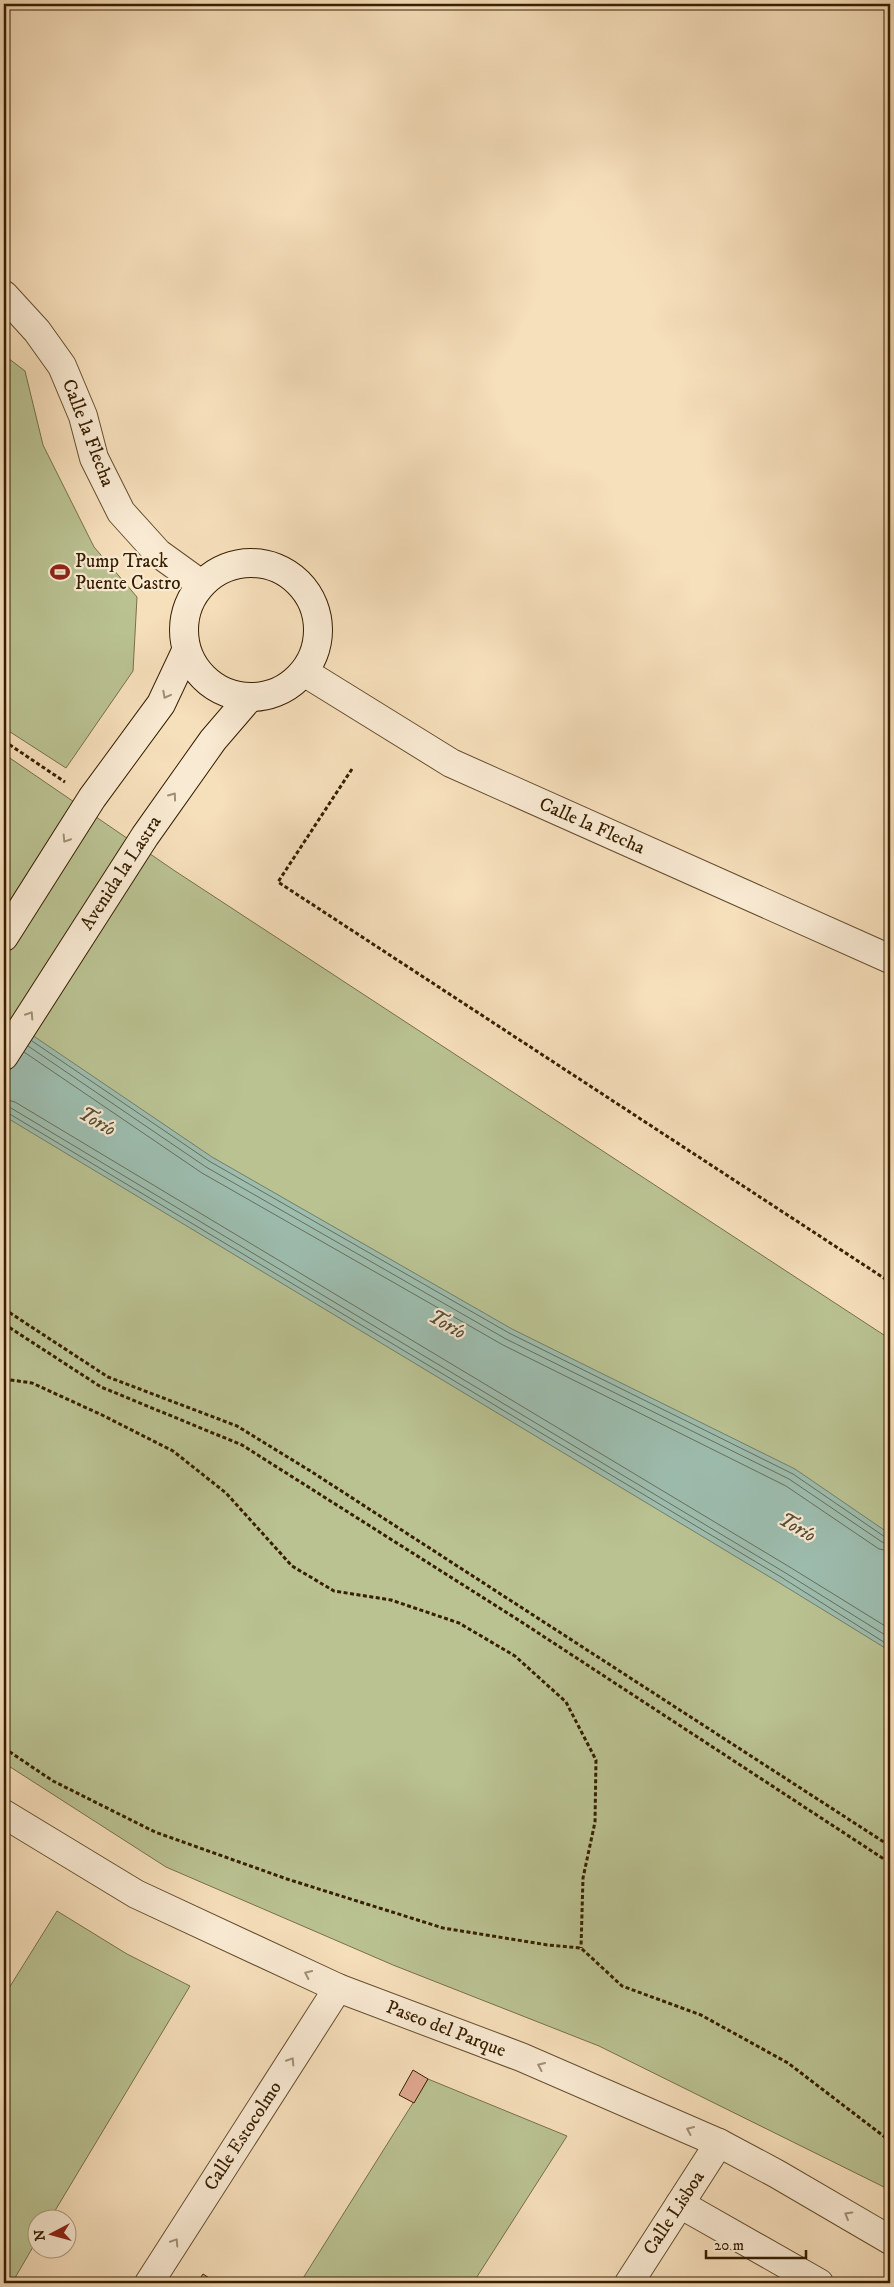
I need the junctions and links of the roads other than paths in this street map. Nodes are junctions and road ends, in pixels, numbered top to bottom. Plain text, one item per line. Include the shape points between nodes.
1 (4, 295) edge
2 (201, 584) junction
3 (186, 651) junction
4 (304, 672) junction
5 (249, 698) junction
6 (4, 937) edge
7 (890, 959) edge
8 (4, 1056) edge
9 (4, 1814) edge
10 (338, 1988) junction
11 (719, 2143) junction
12 (680, 2204) junction
13 (890, 2240) edge
14 (149, 2283) edge
15 (629, 2283) edge
16 (819, 2283) edge

1 - 2 street, Calle la Flecha via 37,331 62,366 78,401 94,458 121,512 158,553
2 - 3 street via 184,615
2 - 4 street via 217,571 236,564 254,562 289,574 312,602 317,620 318,638
3 - 5 street via 196,670 210,684 228,694
3 -> 6 street via 161,704 81,792
4 - 5 street via 289,687
4 - 7 street, Calle la Flecha via 451,763
8 -> 5 street, Avenida la Lastra via 145,836 213,740
10 -> 9 street, Paseo del Parque via 136,1894
11 -> 10 street, Paseo del Parque via 521,2057
14 -> 10 street, Calle Estocolmo
11 - 12 street, Calle Lisboa
13 -> 11 street, Paseo del Parque
12 - 15 street, Calle Lisboa
12 - 16 street

